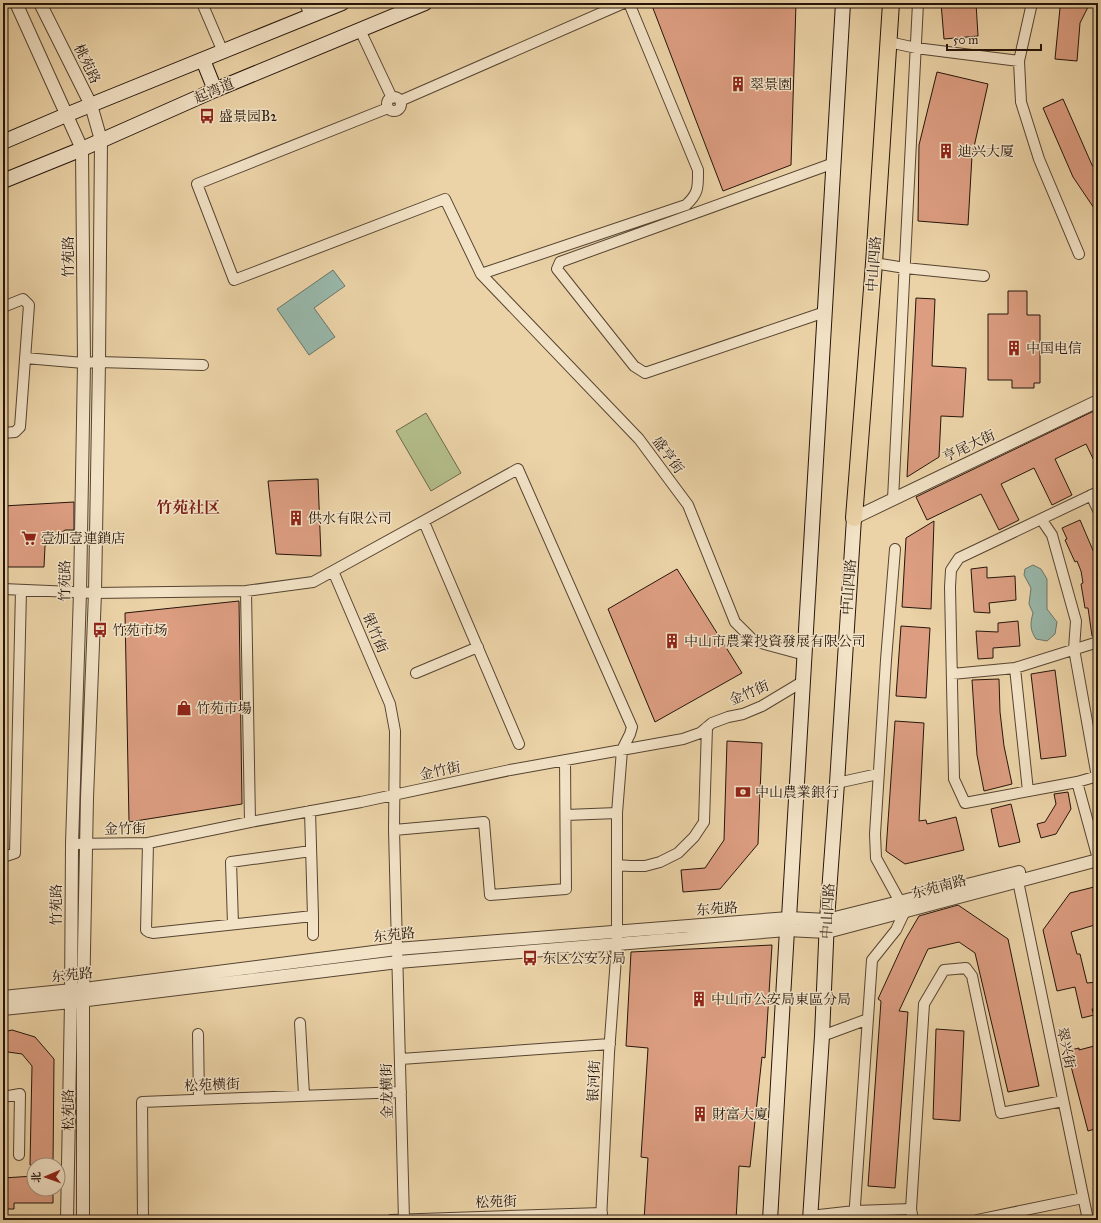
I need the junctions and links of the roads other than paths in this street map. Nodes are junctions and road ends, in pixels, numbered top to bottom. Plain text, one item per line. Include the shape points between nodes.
1 (16, 3) edge
2 (40, 3) edge
3 (202, 3) edge
4 (342, 3) edge
5 (425, 3) edge
6 (624, 3) edge
7 (629, 3) edge
8 (842, 3) edge
9 (891, 3) edge
10 (918, 3) edge
11 (1032, 3) edge
12 (308, 10) edge
13 (360, 30) junction
14 (889, 42) junction
15 (916, 48) junction
16 (223, 52) junction
17 (203, 60) junction
18 (1019, 60) junction
19 (215, 90) junction
20 (396, 100) junction
21 (91, 105) junction
22 (66, 115) junction
23 (101, 140) junction
24 (3, 142) edge
25 (82, 149) junction
26 (834, 163) junction
27 (3, 181) edge
28 (1079, 254) dead end
29 (874, 263) junction
30 (905, 268) junction
31 (481, 274) junction
32 (984, 276) dead end
33 (3, 307) edge
34 (825, 312) junction
35 (25, 358) junction
36 (99, 362) junction
37 (84, 363) junction
38 (203, 365) dead end
39 (1098, 401) edge
40 (3, 432) edge
41 (1095, 494) edge
42 (894, 499) junction
43 (1098, 510) edge
44 (854, 518) junction
45 (1040, 519) junction
46 (424, 522) junction
47 (895, 549) dead end
48 (334, 571) junction
49 (3, 589) edge
50 (21, 590) junction
51 (246, 591) junction
52 (80, 592) junction
53 (95, 593) junction
54 (1098, 642) edge
55 (478, 647) junction
56 (1074, 649) junction
57 (805, 655) junction
58 (1015, 668) junction
59 (416, 673) dead end
60 (952, 674) junction
61 (802, 682) junction
62 (707, 727) junction
63 (519, 744) dead end
64 (622, 750) junction
65 (565, 760) junction
66 (878, 774) junction
67 (1098, 776) edge
68 (1077, 782) junction
69 (837, 783) junction
70 (1028, 791) junction
71 (394, 794) junction
72 (310, 811) junction
73 (618, 813) junction
74 (566, 815) junction
75 (250, 822) junction
76 (394, 830) junction
77 (86, 843) junction
78 (148, 843) junction
79 (72, 844) junction
80 (311, 851) junction
81 (1098, 856) edge
82 (3, 857) edge
83 (617, 865) junction
84 (1018, 881) junction
85 (902, 907) junction
86 (313, 916) junction
87 (233, 924) junction
88 (788, 924) junction
89 (827, 926) junction
90 (617, 931) junction
91 (313, 935) dead end
92 (617, 944) junction
93 (397, 955) junction
94 (77, 996) junction
95 (3, 997) edge
96 (3, 1009) edge
97 (868, 1019) junction
98 (300, 1023) dead end
99 (198, 1034) dead end
100 (822, 1036) junction
101 (610, 1044) junction
102 (400, 1059) junction
103 (401, 1092) junction
104 (304, 1095) junction
105 (3, 1097) edge
106 (198, 1100) junction
107 (1063, 1101) junction
108 (19, 1155) dead end
109 (1083, 1198) junction
110 (911, 1209) junction
111 (602, 1216) edge
112 (854, 1216) edge
113 (810, 1218) edge
114 (67, 1220) edge
115 (83, 1220) edge
116 (143, 1220) edge
117 (391, 1220) edge
118 (404, 1220) edge
119 (770, 1220) edge
120 (913, 1220) edge
121 (977, 1220) edge
122 (1088, 1220) edge

1 - 22 street
2 - 21 street, 桃苑路
3 - 16 street
4 - 12 main road
5 - 13 main road, 起湾道
6 - 20 street
7 - 31 street via 698,170 698,188 694,198 686,205
8 - 26 main road
9 - 14 main road, 中山四路
10 - 15 street
11 - 18 street
12 - 16 main road
13 - 19 main road, 起湾道
13 - 20 street
14 - 15 street
14 - 29 main road, 中山四路
15 - 18 street
15 - 30 street
16 - 17 main road
17 - 19 main road
17 - 21 main road
18 - 28 street via 1021,102 1039,159
19 - 23 main road, 起湾道
20 - 31 street, 盛亨街 via 400,106 396,111 388,108 197,184 234,280 445,199
21 - 22 main road
21 - 23 street, 桃苑路
22 - 24 main road
22 - 25 street, 竹苑路
23 - 25 main road, 起湾道
23 - 36 street, 竹苑路
25 - 27 main road, 起湾道
25 - 37 street, 竹苑路
26 - 34 main road
26 - 34 street via 560,262 557,269 634,366 645,373
29 - 30 street
29 - 44 main road, 中山四路
30 - 32 street
30 - 42 street
31 - 57 street, 盛亨街 via 639,439 688,505 735,622 754,641
33 - 35 street via 23,299 29,305
34 - 57 main road
35 - 37 street
35 - 40 street via 20,426 15,432
36 - 37 street
36 - 38 street
36 - 53 street, 竹苑路
37 - 52 street, 竹苑路
39 - 42 street, 亨尾大街
41 - 43 street
41 - 45 street
42 - 44 street, 亨尾大街
44 - 69 main road, 中山四路
45 - 56 street via 1052,535 1076,621
45 - 60 street via 959,558 951,570
46 - 48 street
46 - 55 street
46 - 64 street via 518,469 632,727
47 - 66 street
48 - 51 street via 313,582
48 - 71 street, 银竹街 via 390,704 395,731
49 - 50 street
50 - 52 street
50 - 82 street via 15,854
51 - 53 street
51 - 75 street
52 - 53 street
52 - 79 street, 竹苑路
53 - 77 street, 竹苑路
54 - 56 street
55 - 59 street
55 - 63 street
56 - 58 street
56 - 67 street
57 - 61 main road
58 - 60 street
58 - 70 street
60 - 70 street via 954,779 965,803
61 - 62 street, 金竹街 via 762,706
61 - 88 main road
62 - 64 street, 金竹街 via 683,739
62 - 83 street via 704,822 678,853 660,862 645,866
64 - 65 street, 金竹街
64 - 73 street, 银河街
65 - 71 street, 金竹街
65 - 74 street
66 - 69 street
66 - 85 street via 874,834 876,858
67 - 68 street
68 - 70 street
68 - 81 street
69 - 89 main road, 中山四路
71 - 72 street, 金竹街
71 - 76 street, 银竹街
72 - 75 street, 金竹街
72 - 80 street
73 - 74 street
73 - 83 street, 银河街
74 - 76 street via 566,889 490,895 484,822
75 - 78 street, 金竹街
76 - 93 street, 银竹街
77 - 78 street, 金竹街
77 - 79 street, 金竹街
77 - 94 street, 竹苑路
78 - 87 street via 146,930 153,933
79 - 94 street, 竹苑路
80 - 86 street
80 - 87 street via 231,862
81 - 84 street, 东苑南路
81 - 85 street, 东苑南路
83 - 90 street, 银河街
84 - 85 street, 东苑南路
84 - 107 street, 翠兴街
85 - 89 street, 东苑南路
85 - 97 street via 896,930 872,960
86 - 87 street
86 - 91 street
88 - 89 street, 东苑南路
88 - 90 street, 东苑路
88 - 92 street, 东苑路
88 - 119 main road
89 - 100 main road, 中山四路
90 - 92 street, 银河街
90 - 93 street, 东苑路
92 - 93 street, 东苑路
92 - 101 street, 银河街
93 - 94 street, 东苑路
93 - 102 street, 金龙横街
94 - 95 street, 东苑路
94 - 96 street, 东苑路
94 - 114 street, 松苑路
94 - 115 street, 松苑路
97 - 100 street
97 - 112 street
98 - 104 street
99 - 106 street
100 - 113 main road, 中山四路
101 - 102 street
101 - 111 street, 银河街
102 - 103 street, 金龙横街
103 - 104 street, 松苑横街
103 - 118 street, 金龙横街
104 - 106 street, 松苑横街
105 - 108 street via 20,1094
106 - 116 street, 松苑横街 via 142,1102
107 - 109 street, 翠兴街
107 - 110 street via 1001,1113 972,976 966,968 944,970 924,1004
109 - 121 street
109 - 122 street, 翠兴街
110 - 112 street
110 - 120 street
111 - 118 street, 松苑街
112 - 113 street
117 - 118 street, 松苑街

